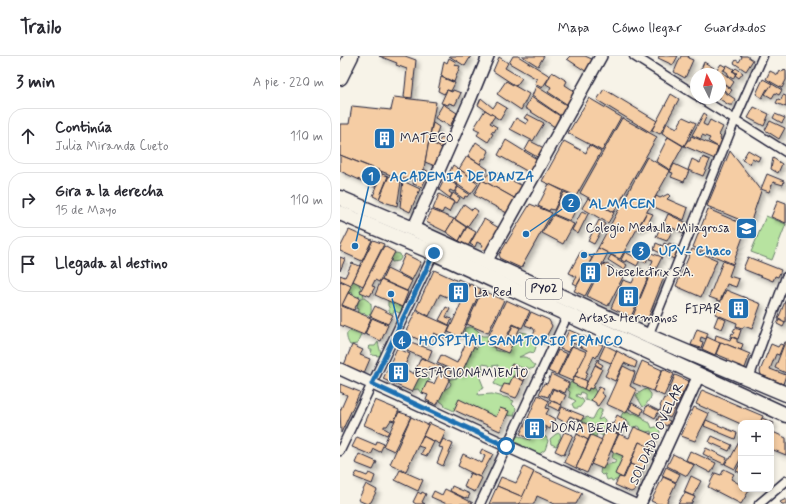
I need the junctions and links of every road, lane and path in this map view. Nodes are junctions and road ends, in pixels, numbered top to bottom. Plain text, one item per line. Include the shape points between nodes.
1 (342, 56) edge
2 (351, 56) edge
3 (488, 56) edge
4 (601, 56) edge
5 (634, 56) edge
6 (764, 56) edge
7 (340, 59) edge
8 (340, 78) edge
9 (690, 91) edge
10 (710, 104) edge
11 (735, 120) junction
12 (786, 152) edge
13 (340, 198) edge
14 (340, 213) edge
15 (413, 230) junction
16 (434, 253) junction
17 (486, 262) junction
18 (786, 277) edge
19 (568, 314) junction
20 (648, 336) junction
21 (727, 368) junction
22 (340, 369) edge
23 (699, 375) junction
24 (749, 378) junction
25 (372, 384) junction
26 (721, 384) junction
27 (786, 394) edge
28 (786, 414) edge
29 (506, 446) junction
30 (340, 451) edge
31 (786, 481) edge
32 (480, 504) edge
33 (633, 504) edge
34 (640, 504) edge
35 (760, 504) edge

1 - 7 highway
2 - 8 highway
3 - 15 street
4 - 17 street
5 - 9 street
6 - 11 street
10 - 11 street
11 - 12 street
11 - 20 street
13 - 15 highway, PY02
14 - 16 highway, PY02
15 - 17 highway, PY02
16 - 19 highway, PY02
16 - 25 street
17 - 20 highway, PY02
18 - 24 street
19 - 23 highway, PY02
19 - 29 street
20 - 21 highway, PY02
21 - 24 highway, PY02
21 - 26 highway
22 - 25 street
23 - 26 highway, PY02
23 - 34 street, SOLDADO OVELAR
24 - 27 highway, PY02
25 - 29 street
25 - 30 street
26 - 28 highway, PY02
29 - 32 street
29 - 33 street
31 - 35 street

